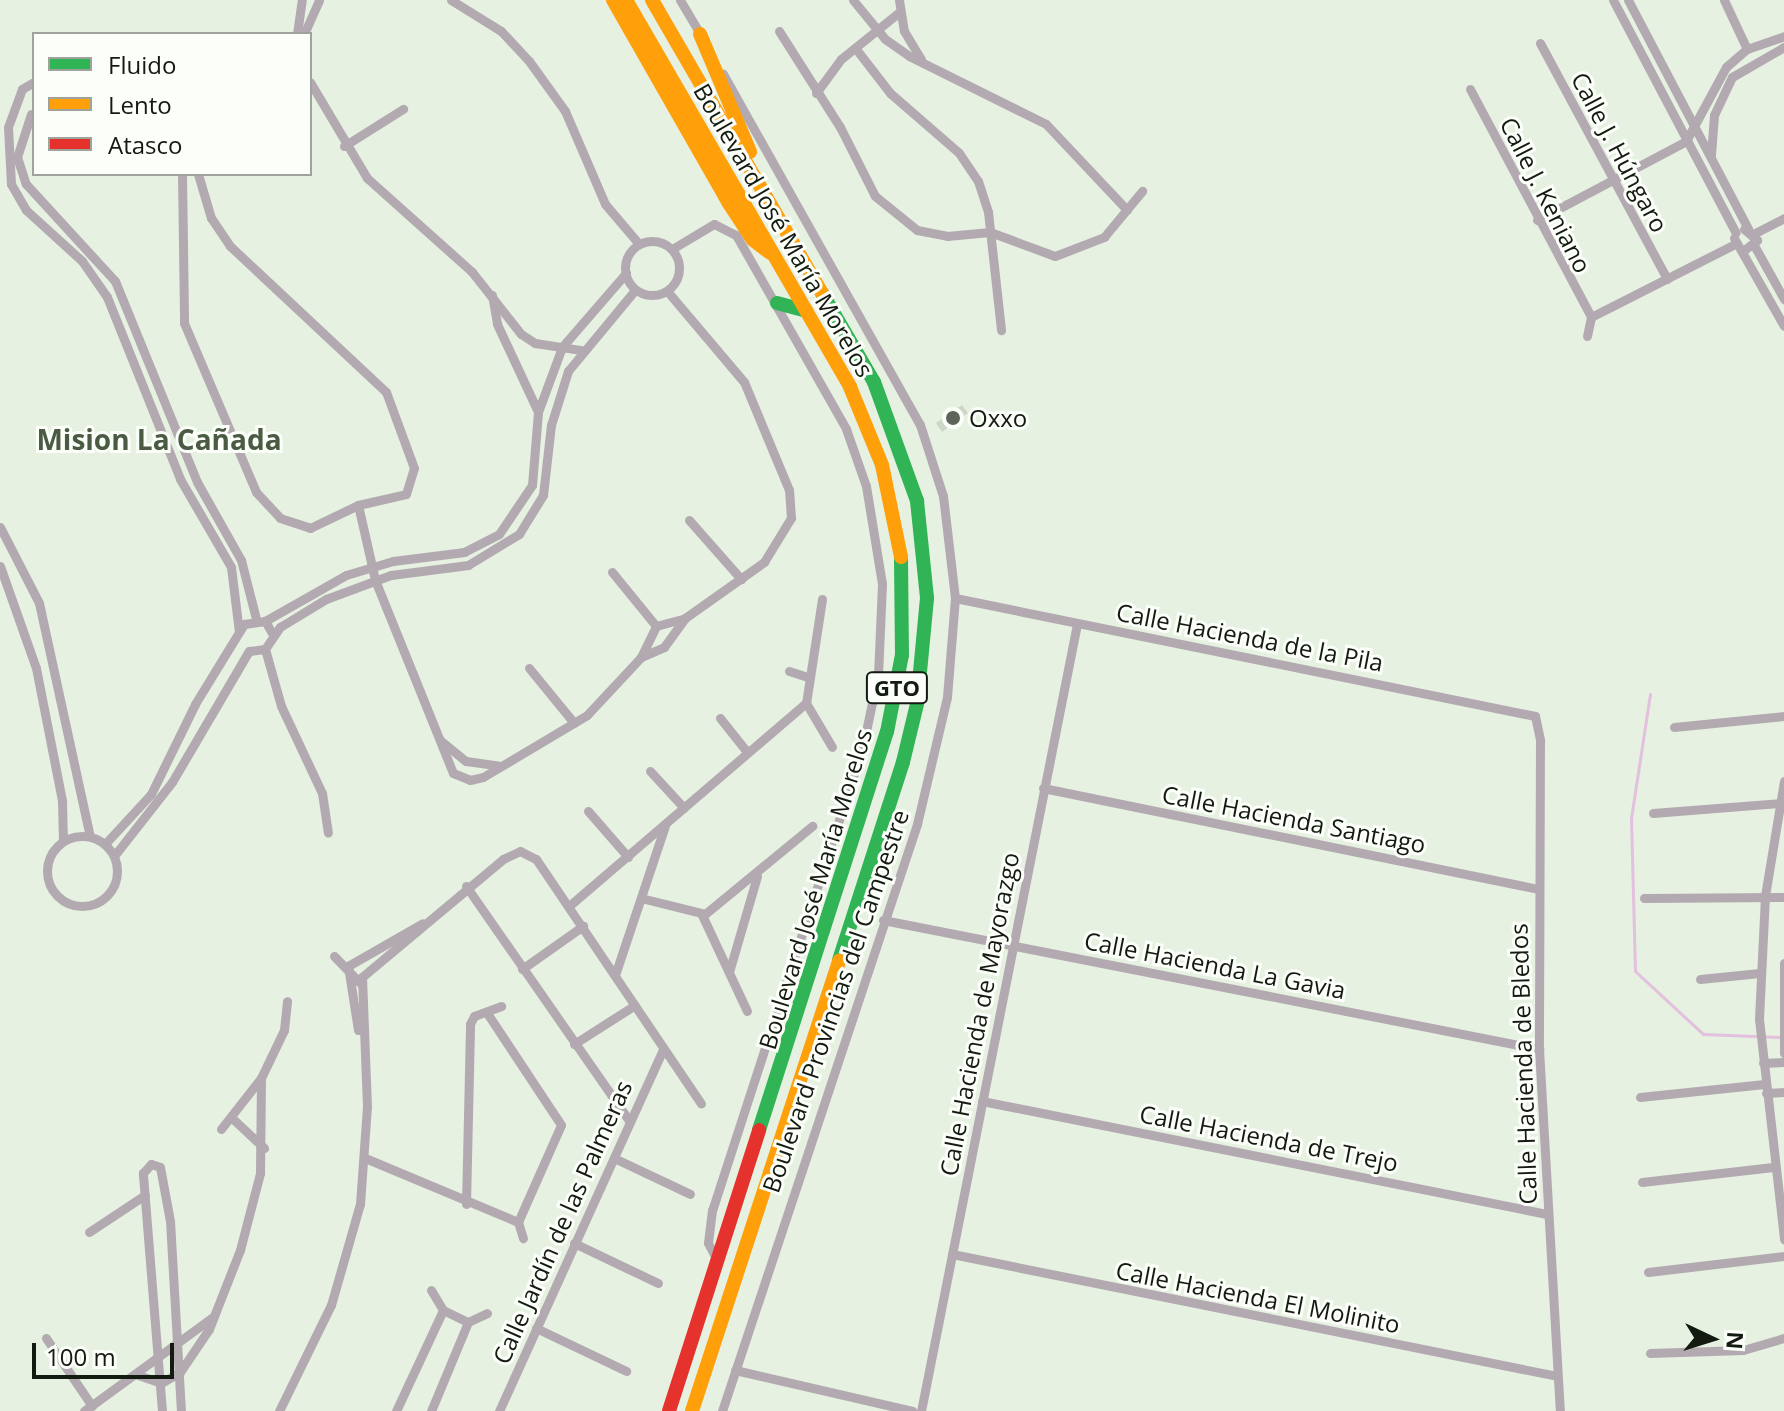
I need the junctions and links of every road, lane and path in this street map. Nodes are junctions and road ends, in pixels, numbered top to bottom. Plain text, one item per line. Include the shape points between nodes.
1 (302, 0) edge
2 (319, 0) edge
3 (451, 0) edge
4 (613, 0) edge
5 (626, 0) edge
6 (652, 0) edge
7 (680, 0) edge
8 (853, 0) edge
9 (899, 0) edge
10 (1613, 0) edge
11 (1628, 0) edge
12 (1724, 0) edge
13 (898, 13) junction
14 (779, 31) dead end
15 (878, 31) junction
16 (297, 32) edge
17 (305, 32) edge
18 (700, 34) junction
19 (1784, 36) edge
20 (1540, 43) dead end
21 (1784, 47) edge
22 (856, 49) junction
23 (1747, 49) junction
24 (925, 65) junction
25 (32, 83) edge
26 (312, 86) edge
27 (1470, 89) dead end
28 (816, 93) junction
29 (20, 104) junction
30 (403, 109) dead end
31 (32, 113) edge
32 (32, 117) edge
33 (1695, 126) junction
34 (1686, 141) junction
35 (344, 146) junction
36 (1711, 155) junction
37 (182, 176) edge
38 (199, 176) edge
39 (1612, 181) junction
40 (1142, 191) dead end
41 (774, 208) junction
42 (1127, 210) junction
43 (1784, 218) edge
44 (1537, 220) junction
45 (1752, 231) junction
46 (990, 232) junction
47 (1738, 243) junction
48 (639, 244) junction
49 (1755, 247) junction
50 (672, 249) junction
51 (774, 256) junction
52 (626, 273) junction
53 (1667, 279) junction
54 (635, 290) junction
55 (667, 291) junction
56 (492, 295) junction
57 (600, 299) junction
58 (1784, 299) edge
59 (777, 303) junction
60 (806, 311) junction
61 (612, 313) junction
62 (1591, 317) junction
63 (1784, 326) edge
64 (1001, 330) dead end
65 (1587, 336) dead end
66 (562, 347) junction
67 (581, 350) junction
68 (538, 412) junction
69 (526, 500) junction
70 (358, 505) junction
71 (538, 505) junction
72 (689, 520) dead end
73 (0, 527) edge
74 (0, 566) edge
75 (372, 566) junction
76 (612, 572) dead end
77 (741, 579) junction
78 (375, 580) junction
79 (955, 598) junction
80 (822, 599) dead end
81 (685, 618) junction
82 (260, 620) junction
83 (1077, 624) junction
84 (656, 626) junction
85 (272, 633) junction
86 (239, 634) junction
87 (265, 649) junction
88 (249, 651) junction
89 (641, 657) junction
90 (529, 668) dead end
91 (789, 671) dead end
92 (810, 678) junction
93 (806, 703) junction
94 (195, 704) junction
95 (209, 714) junction
96 (1535, 716) joint
97 (1784, 716) edge
98 (720, 718) dead end
99 (574, 723) junction
100 (1674, 727) dead end
101 (440, 740) junction
102 (177, 744) junction
103 (832, 747) dead end
104 (188, 752) junction
105 (747, 752) junction
106 (501, 766) junction
107 (650, 771) dead end
108 (1784, 781) edge
109 (1043, 788) junction
110 (1779, 803) junction
111 (684, 808) junction
112 (588, 811) dead end
113 (1653, 813) dead end
114 (666, 823) junction
115 (812, 826) dead end
116 (328, 833) dead end
117 (90, 836) junction
118 (63, 841) junction
119 (105, 844) junction
120 (114, 856) junction
121 (628, 857) junction
122 (757, 876) junction
123 (466, 886) junction
124 (1538, 889) junction
125 (1765, 896) junction
126 (1784, 897) edge
127 (641, 898) junction
128 (1644, 898) dead end
129 (569, 906) junction
130 (702, 915) junction
131 (883, 920) junction
132 (423, 923) junction
133 (583, 926) junction
134 (1012, 945) junction
135 (334, 956) dead end
136 (1784, 963) edge
137 (522, 969) junction
138 (346, 970) junction
139 (729, 972) junction
140 (1760, 973) junction
141 (615, 975) junction
142 (1700, 979) dead end
143 (1783, 982) edge
144 (360, 983) junction
145 (1783, 1000) edge
146 (287, 1001) dead end
147 (635, 1005) junction
148 (501, 1006) dead end
149 (747, 1011) dead end
150 (487, 1013) junction
151 (1782, 1018) edge
152 (362, 1037) junction
153 (574, 1044) junction
154 (1783, 1044) edge
155 (663, 1049) junction
156 (1539, 1049) junction
157 (1784, 1053) edge
158 (1784, 1062) edge
159 (1763, 1063) junction
160 (261, 1078) junction
161 (1765, 1088) junction
162 (1784, 1092) edge
163 (1640, 1097) dead end
164 (982, 1101) junction
165 (701, 1104) dead end
166 (232, 1118) junction
167 (630, 1122) junction
168 (221, 1129) dead end
169 (264, 1148) junction
170 (365, 1158) junction
171 (614, 1158) junction
172 (1773, 1167) junction
173 (1642, 1182) dead end
174 (690, 1194) dead end
175 (145, 1195) junction
176 (466, 1204) junction
177 (1547, 1214) junction
178 (518, 1222) junction
179 (89, 1232) dead end
180 (523, 1238) dead end
181 (1784, 1240) edge
182 (574, 1243) junction
183 (952, 1254) junction
184 (1784, 1256) edge
185 (717, 1260) junction
186 (1648, 1272) dead end
187 (658, 1283) dead end
188 (431, 1290) dead end
189 (443, 1310) junction
190 (487, 1313) dead end
191 (213, 1317) junction
192 (177, 1318) junction
193 (158, 1319) junction
194 (468, 1322) junction
195 (536, 1328) junction
196 (46, 1338) dead end
197 (1784, 1338) edge
198 (177, 1347) junction
199 (1650, 1353) dead end
200 (159, 1359) junction
201 (735, 1370) junction
202 (626, 1371) dead end
203 (180, 1372) junction
204 (138, 1375) junction
205 (1557, 1376) junction
206 (161, 1383) junction
207 (88, 1408) edge
208 (873, 1408) edge
209 (162, 1411) edge
210 (181, 1411) edge
211 (279, 1411) edge
212 (396, 1411) edge
213 (431, 1411) edge
214 (499, 1411) edge
215 (669, 1411) edge
216 (692, 1411) edge
217 (722, 1411) edge
218 (912, 1411) edge
219 (921, 1411) edge
220 (1560, 1411) edge

1 - 16 street
2 - 17 street
3 - 48 street via 501,31 529,61 571,121 605,204
4 - 51 main road via 728,202 753,240
5 - 51 main road, Boulevard José María Morelos / GTO
6 - 41 main road, Boulevard José María Morelos / GTO
7 - 18 street, Boulevard Provincias del Campestre
8 - 15 street
9 - 13 street
10 - 34 street
11 - 33 street
12 - 23 street
13 - 15 street
13 - 24 street
14 - 28 street
15 - 22 street
15 - 24 street
18 - 41 main road
18 - 79 street, Boulevard Provincias del Campestre via 920,425 943,496
19 - 23 street
20 - 39 street, Calle J. Húngaro
21 - 36 street via 1732,77 1714,115
22 - 28 street
22 - 46 street via 890,93 969,166 985,197
23 - 33 street via 1718,78
24 - 42 street via 1046,124
25 - 29 street via 22,89
26 - 35 street
27 - 44 street, Calle J. Keniano
28 - 46 street via 875,196 896,219 932,234
29 - 31 street
29 - 86 street via 6,137 11,184 26,210 82,261 107,297 180,479 231,567
30 - 35 street
32 - 82 street via 17,157 26,184 97,256 122,294 197,482 241,560
33 - 34 street
33 - 36 street
34 - 39 street
34 - 47 street
35 - 56 street via 399,213 465,265
36 - 45 street
37 - 70 street via 187,212 179,299 184,323 256,492 280,518 304,528
38 - 70 street via 211,218 230,246 367,368 396,407 414,468 413,487 400,498
39 - 44 street
39 - 53 street, Calle J. Húngaro
40 - 42 street
41 - 216 main road, Boulevard José María Morelos / GTO via 874,382 907,465 925,549 923,651 917,704 887,817
42 - 46 street via 1104,237 1055,256
43 - 45 street
44 - 62 street, Calle J. Keniano
45 - 47 street
45 - 49 street
46 - 64 street
47 - 49 street
47 - 53 street
47 - 63 street
48 - 50 street via 656,241
48 - 52 street via 628,257
49 - 58 street
50 - 55 street via 678,276
50 - 59 street via 706,227 729,226
51 - 60 main road, Boulevard José María Morelos / GTO
52 - 54 street
52 - 57 street
53 - 62 street
54 - 55 street via 650,295
54 - 61 street
55 - 77 street via 737,370 789,490 785,534
56 - 66 street via 527,339
56 - 68 street via 497,324
57 - 61 street
57 - 66 street
59 - 60 main road
59 - 185 street via 831,398 866,486 880,560 882,629 863,746 712,1210 708,1243
60 - 185 main road, Boulevard José María Morelos / GTO via 860,409 892,499 903,568 902,655 863,814
61 - 67 street
62 - 65 street
66 - 67 street
66 - 68 street
67 - 71 street via 558,396
68 - 69 street
69 - 71 street
69 - 75 street via 499,534 474,549
70 - 75 street
71 - 78 street via 519,534 493,554 468,565
72 - 77 street
73 - 117 street via 39,603
74 - 118 street via 19,606 36,668 62,801
75 - 78 street
75 - 82 street
76 - 84 street
77 - 81 street
78 - 85 street via 318,603
78 - 101 street
79 - 83 street, Calle Hacienda de la Pila
79 - 131 street, Boulevard Provincias del Campestre via 939,741
80 - 92 street
81 - 84 street
81 - 89 street via 664,647
82 - 85 street
82 - 86 street
83 - 96 street, Calle Hacienda de la Pila via 1507,705
83 - 109 street, Calle Hacienda de Mayorazgo
84 - 89 street
85 - 87 street
86 - 88 street
86 - 94 street
87 - 88 street
87 - 116 street via 281,706 322,793
88 - 95 street
89 - 99 street
90 - 99 street
91 - 92 street
92 - 93 street
93 - 103 street
93 - 105 street
94 - 95 street
94 - 102 street
95 - 104 street
96 - 124 street, Calle Hacienda de Bledos via 1540,740
97 - 100 street
98 - 105 street
99 - 106 street
101 - 106 street via 466,761
101 - 106 street via 445,762 459,777 477,778
102 - 104 street
102 - 119 street via 143,806
104 - 120 street
105 - 111 street
107 - 111 street
108 - 110 street
109 - 124 street, Calle Hacienda Santiago
109 - 134 street, Calle Hacienda de Mayorazgo
110 - 113 street
110 - 125 street
111 - 114 street
112 - 121 street
114 - 121 street
114 - 127 street
115 - 122 street
117 - 118 street
117 - 119 street
118 - 120 street via 46,872 56,895 77,906 110,892
119 - 120 street
121 - 129 street
122 - 130 street
122 - 139 street
123 - 129 street via 524,851
123 - 132 street
123 - 137 street
124 - 156 street, Calle Hacienda de Bledos
125 - 126 street
125 - 128 street
125 - 140 street
127 - 130 street
127 - 141 street
129 - 133 street
130 - 139 street
131 - 134 street, Calle Hacienda La Gavia
131 - 201 street, Boulevard Provincias del Campestre
132 - 138 street via 378,944
132 - 144 street
133 - 137 street
133 - 141 street
134 - 156 street, Calle Hacienda La Gavia
134 - 164 street, Calle Hacienda de Mayorazgo
135 - 138 street
136 - 143 street
137 - 153 street
138 - 144 street
138 - 152 street
139 - 149 street
140 - 142 street
140 - 159 street
141 - 147 street
143 - 145 street
144 - 152 street
145 - 151 street
146 - 160 street via 284,1030
147 - 153 street
147 - 155 street
148 - 150 street
150 - 176 street via 474,1016 469,1035
150 - 178 street via 561,1125
151 - 154 street
152 - 170 street
153 - 167 street
154 - 157 street
155 - 165 street
155 - 167 street, Calle Jardín de las Palmeras
156 - 177 street, Calle Hacienda de Bledos
158 - 159 street
159 - 161 street
160 - 166 street
160 - 169 street
161 - 162 street
161 - 163 street
161 - 172 street
164 - 177 street, Calle Hacienda de Trejo
164 - 183 street, Calle Hacienda de Mayorazgo
166 - 168 street
166 - 169 street
167 - 171 street, Calle Jardín de las Palmeras
169 - 191 street via 240,1250
170 - 176 street
170 - 211 street via 346,1264 316,1342
171 - 174 street
171 - 182 street, Calle Jardín de las Palmeras
172 - 173 street
172 - 181 street
175 - 179 street
175 - 192 street via 143,1170 156,1164 170,1221
175 - 193 street
176 - 178 street
177 - 205 street, Calle Hacienda de Bledos
178 - 180 street
182 - 187 street
182 - 195 street, Calle Jardín de las Palmeras
183 - 205 street, Calle Hacienda El Molinito
183 - 219 street, Calle Hacienda de Mayorazgo
184 - 186 street
185 - 215 main road, Boulevard José María Morelos / GTO
188 - 189 street
189 - 194 street
189 - 212 street
190 - 194 street
191 - 198 street
191 - 203 street via 200,1349
192 - 193 street
192 - 198 street
193 - 200 street
194 - 213 street
195 - 202 street
195 - 214 street, Calle Jardín de las Palmeras
196 - 207 street
197 - 199 street via 1743,1350
198 - 200 street
198 - 203 street
200 - 204 street
200 - 206 street
201 - 208 street
201 - 217 street, Boulevard Provincias del Campestre
203 - 206 street
203 - 210 street
204 - 206 street
204 - 207 street
205 - 220 street, Calle Hacienda de Bledos
206 - 209 street
208 - 218 street

